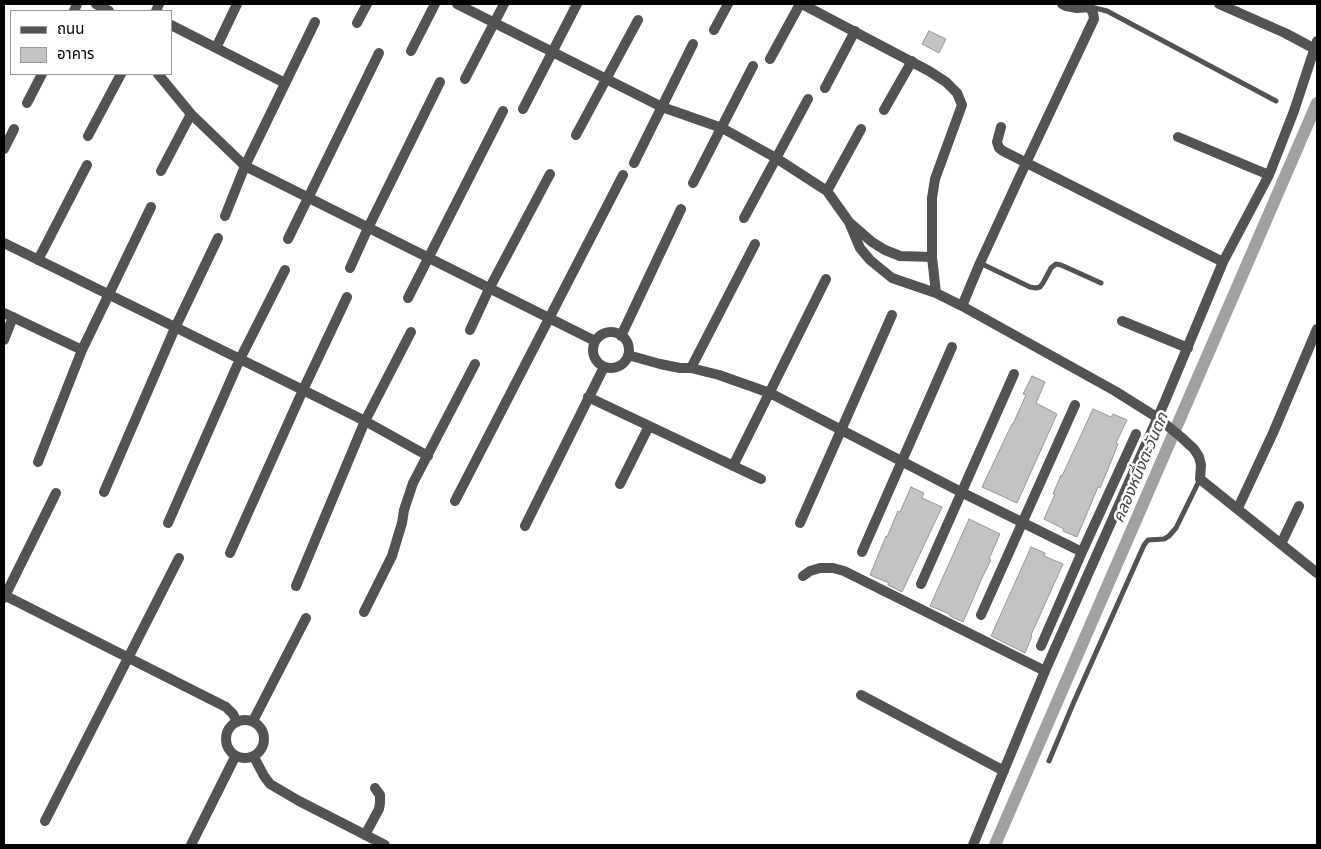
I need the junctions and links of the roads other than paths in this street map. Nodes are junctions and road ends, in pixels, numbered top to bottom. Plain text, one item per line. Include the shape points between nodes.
1 (96, 4) edge
2 (238, 4) edge
3 (367, 4) edge
4 (435, 4) edge
5 (457, 4) edge
6 (504, 4) edge
7 (577, 4) edge
8 (728, 4) edge
9 (801, 4) edge
10 (1062, 4) edge
11 (1219, 4) edge
12 (1089, 6) edge
13 (1235, 7) edge
14 (107, 10) edge
15 (638, 20) dead end
16 (315, 22) dead end
17 (358, 23) dead end
18 (494, 23) junction
19 (172, 26) edge
20 (714, 30) dead end
21 (855, 32) junction
22 (693, 44) dead end
23 (1316, 45) edge
24 (216, 48) junction
25 (411, 51) dead end
26 (552, 52) junction
27 (379, 53) dead end
28 (770, 59) dead end
29 (912, 62) junction
30 (753, 66) dead end
31 (41, 75) edge
32 (120, 75) edge
33 (159, 75) edge
34 (465, 79) dead end
35 (606, 79) junction
36 (440, 82) dead end
37 (285, 83) junction
38 (825, 88) dead end
39 (808, 99) dead end
40 (1276, 101) dead end
41 (27, 103) dead end
42 (662, 107) junction
43 (523, 109) dead end
44 (884, 110) dead end
45 (503, 111) dead end
46 (192, 114) junction
47 (1001, 127) dead end
48 (722, 128) junction
49 (14, 129) dead end
50 (861, 129) dead end
51 (576, 135) dead end
52 (88, 136) dead end
53 (1178, 137) dead end
54 (4, 149) edge
55 (776, 158) junction
56 (634, 163) dead end
57 (1026, 163) junction
58 (87, 164) dead end
59 (245, 166) junction
60 (160, 171) dead end
61 (550, 174) dead end
62 (623, 175) dead end
63 (1269, 175) junction
64 (693, 183) dead end
65 (827, 190) junction
66 (308, 197) junction
67 (151, 207) dead end
68 (681, 209) dead end
69 (225, 216) dead end
70 (744, 218) dead end
71 (849, 222) junction
72 (368, 228) junction
73 (218, 238) dead end
74 (288, 239) dead end
75 (4, 243) edge
76 (755, 244) dead end
77 (932, 257) junction
78 (429, 258) junction
79 (38, 260) junction
80 (1223, 262) junction
81 (980, 263) junction
82 (350, 268) dead end
83 (285, 270) dead end
84 (826, 279) dead end
85 (1101, 283) dead end
86 (489, 289) junction
87 (936, 293) junction
88 (109, 294) junction
89 (348, 297) dead end
90 (408, 298) dead end
91 (962, 306) junction
92 (8, 315) edge
93 (892, 316) dead end
94 (550, 319) junction
95 (1122, 321) dead end
96 (175, 328) junction
97 (1317, 329) edge
98 (470, 330) dead end
99 (411, 332) dead end
100 (621, 336) junction
101 (4, 340) edge
102 (595, 342) junction
103 (952, 347) dead end
104 (1188, 348) junction
105 (82, 350) junction
106 (628, 355) junction
107 (240, 359) junction
108 (476, 364) dead end
109 (604, 367) junction
110 (691, 368) junction
111 (1014, 374) dead end
112 (303, 390) junction
113 (770, 393) junction
114 (588, 397) junction
115 (1075, 405) dead end
116 (1160, 420) junction
117 (365, 421) junction
118 (649, 426) junction
119 (841, 430) junction
120 (1136, 434) dead end
121 (428, 456) junction
122 (902, 461) junction
123 (38, 462) dead end
124 (734, 466) junction
125 (761, 479) dead end
126 (1200, 479) junction
127 (620, 484) dead end
128 (104, 492) dead end
129 (961, 492) junction
130 (56, 493) dead end
131 (455, 501) dead end
132 (1299, 506) dead end
133 (1238, 508) junction
134 (1022, 522) junction
135 (800, 523) dead end
136 (168, 524) dead end
137 (525, 526) dead end
138 (1281, 544) junction
139 (862, 552) dead end
140 (1082, 552) junction
141 (230, 553) dead end
142 (179, 558) dead end
143 (1317, 573) edge
144 (803, 576) dead end
145 (921, 584) dead end
146 (296, 586) dead end
147 (4, 596) edge
148 (364, 612) dead end
149 (981, 615) dead end
150 (306, 618) dead end
151 (1041, 646) dead end
152 (128, 657) junction
153 (1046, 671) junction
154 (861, 695) dead end
155 (254, 721) junction
156 (237, 722) junction
157 (235, 757) junction
158 (254, 757) junction
159 (1049, 761) dead end
160 (1004, 771) junction
161 (375, 788) dead end
162 (45, 821) dead end
163 (365, 835) junction
164 (191, 845) edge
165 (385, 845) edge
166 (973, 845) edge

1 - 14 street
2 - 24 street
3 - 17 street
4 - 25 street
5 - 18 street
6 - 18 street
7 - 26 street
8 - 20 street
9 - 21 street
9 - 28 street
10 - 12 street via 1077,8
11 - 13 street
12 - 40 lane via 1107,11
12 - 57 street via 1094,20
13 - 23 street
15 - 35 street
16 - 37 street
18 - 26 street
18 - 34 street
19 - 24 street
21 - 29 street
21 - 38 street
22 - 42 street
23 - 63 street
24 - 37 street
26 - 35 street
26 - 43 street
27 - 66 street
29 - 44 street
29 - 77 street via 946,82 957,93 962,105 935,180
30 - 48 street
31 - 41 street
32 - 52 street
33 - 46 street
35 - 42 street
35 - 51 street
36 - 72 street
37 - 59 street
39 - 55 street
42 - 48 street
42 - 56 street
45 - 78 street
46 - 59 street
46 - 60 street
47 - 57 street via 997,142 999,148
48 - 55 street
48 - 64 street
49 - 54 street
50 - 65 street
53 - 63 street
55 - 65 street
55 - 70 street
57 - 80 street
57 - 81 street
58 - 79 street
59 - 66 street
59 - 69 street
61 - 86 street
62 - 94 street
63 - 80 street
65 - 71 street
66 - 72 street
66 - 74 street
67 - 88 street
68 - 100 street
71 - 77 street via 885,250 900,256
71 - 87 street via 860,248 892,278
72 - 78 street
72 - 82 street
73 - 96 street
75 - 79 street
76 - 110 street
77 - 87 street
78 - 86 street
78 - 90 street
79 - 88 street
80 - 104 street
81 - 85 lane via 1036,288 1056,264
81 - 91 street
83 - 107 street
84 - 113 street
86 - 94 street
86 - 98 street
87 - 91 street
88 - 96 street
88 - 105 street
89 - 112 street
91 - 116 street via 1115,391
92 - 101 street
92 - 105 street
93 - 119 street
94 - 102 street
94 - 131 street
95 - 104 street
96 - 107 street
96 - 128 street
97 - 133 street
99 - 117 street
100 - 102 street via 607,332
100 - 106 street via 628,344
102 - 109 street via 593,356
103 - 122 street
104 - 116 street
105 - 123 street
106 - 109 street via 618,366
106 - 110 street
107 - 112 street
107 - 136 street
108 - 121 street
109 - 114 street
110 - 113 street
111 - 129 street
112 - 117 street
112 - 141 street
113 - 119 street
113 - 124 street
114 - 118 street
114 - 137 street
115 - 134 street
116 - 126 street via 1194,449 1201,465
116 - 153 street
117 - 121 street
117 - 146 street
118 - 124 street
118 - 127 street
119 - 122 street
119 - 135 street
120 - 140 street
121 - 148 street via 408,496 392,556
122 - 129 street
122 - 139 street
124 - 125 street
126 - 133 street
126 - 159 lane via 1176,528 1164,539 1148,540 1144,544
129 - 134 street
129 - 145 street
130 - 147 street
132 - 138 street
133 - 138 street
134 - 140 street
134 - 149 street
138 - 143 street
140 - 151 street
142 - 152 street
144 - 153 street via 820,568 844,571
147 - 152 street
150 - 155 street
152 - 156 street via 226,707
152 - 162 street
153 - 160 street
154 - 160 street
155 - 156 street
155 - 158 street via 261,727 265,743
156 - 157 street via 229,728 226,739 228,749
157 - 158 street via 245,760
157 - 164 street
158 - 163 street via 270,784
160 - 166 street
161 - 163 street via 380,795 379,809
163 - 165 street

